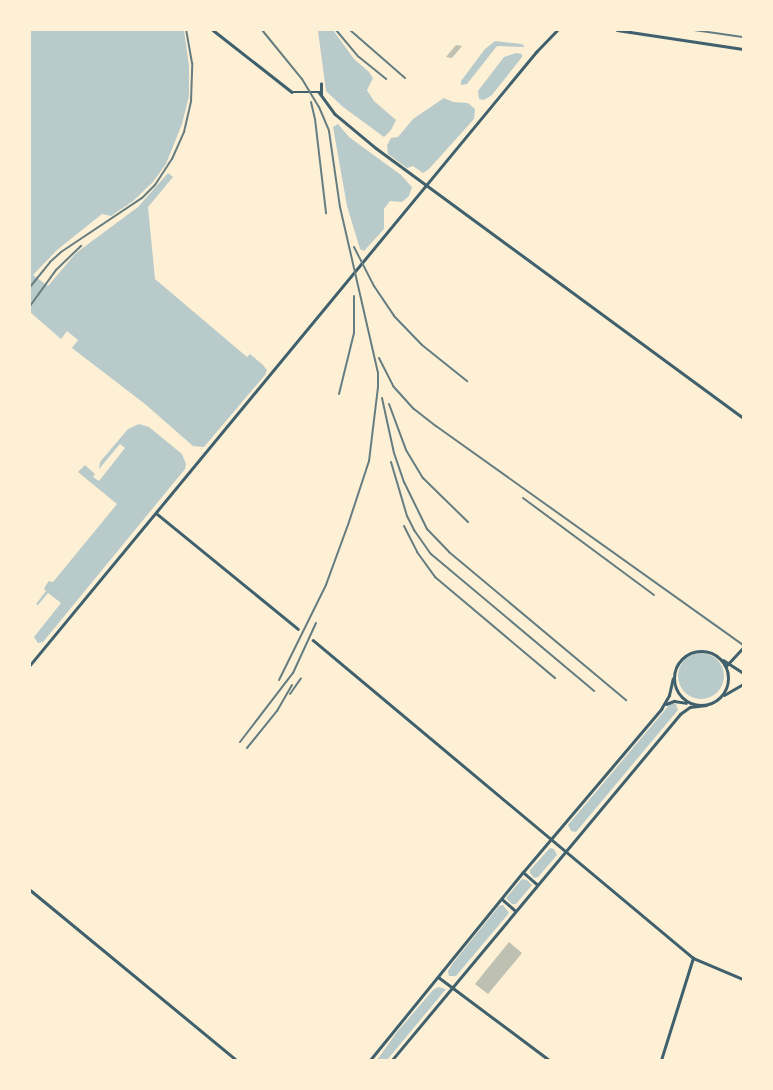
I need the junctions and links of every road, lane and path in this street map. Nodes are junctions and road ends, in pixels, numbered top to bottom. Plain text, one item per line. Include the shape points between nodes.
1 (213, 30) edge
2 (557, 30) edge
3 (617, 30) edge
4 (743, 49) edge
5 (321, 84) dead end
6 (322, 95) junction
7 (425, 186) junction
8 (743, 418) edge
9 (156, 512) junction
10 (298, 629) dead end
11 (313, 640) dead end
12 (743, 648) edge
13 (727, 664) junction
14 (30, 665) edge
15 (743, 673) edge
16 (673, 678) junction
17 (743, 684) edge
18 (719, 698) junction
19 (691, 703) junction
20 (665, 704) junction
21 (706, 705) junction
22 (550, 840) junction
23 (565, 851) junction
24 (523, 872) junction
25 (538, 884) junction
26 (30, 890) edge
27 (502, 899) junction
28 (516, 911) junction
29 (693, 958) junction
30 (438, 977) junction
31 (743, 979) edge
32 (452, 988) junction
33 (236, 1060) edge
34 (370, 1060) edge
35 (392, 1060) edge
36 (549, 1060) edge
37 (661, 1060) edge

1 - 6 street via 292,92
2 - 7 street
3 - 4 street
5 - 6 street
6 - 7 street via 342,120
7 - 8 street
7 - 9 street
9 - 10 street
9 - 14 street
11 - 22 street
12 - 13 street
13 - 15 street
13 - 16 street via 704,650 694,651 678,662
13 - 18 street via 728,683
16 - 19 street via 678,694
16 - 20 street
17 - 18 street
18 - 21 street
19 - 20 street via 674,701
19 - 21 street
20 - 22 street
21 - 23 street via 690,707 680,714
22 - 23 street
22 - 24 street
23 - 25 street
23 - 29 street
24 - 25 street
24 - 27 street
25 - 28 street
26 - 33 street
27 - 28 street
27 - 30 street
28 - 32 street
29 - 31 street
29 - 37 street
30 - 32 street
30 - 34 street
32 - 35 street
32 - 36 street

